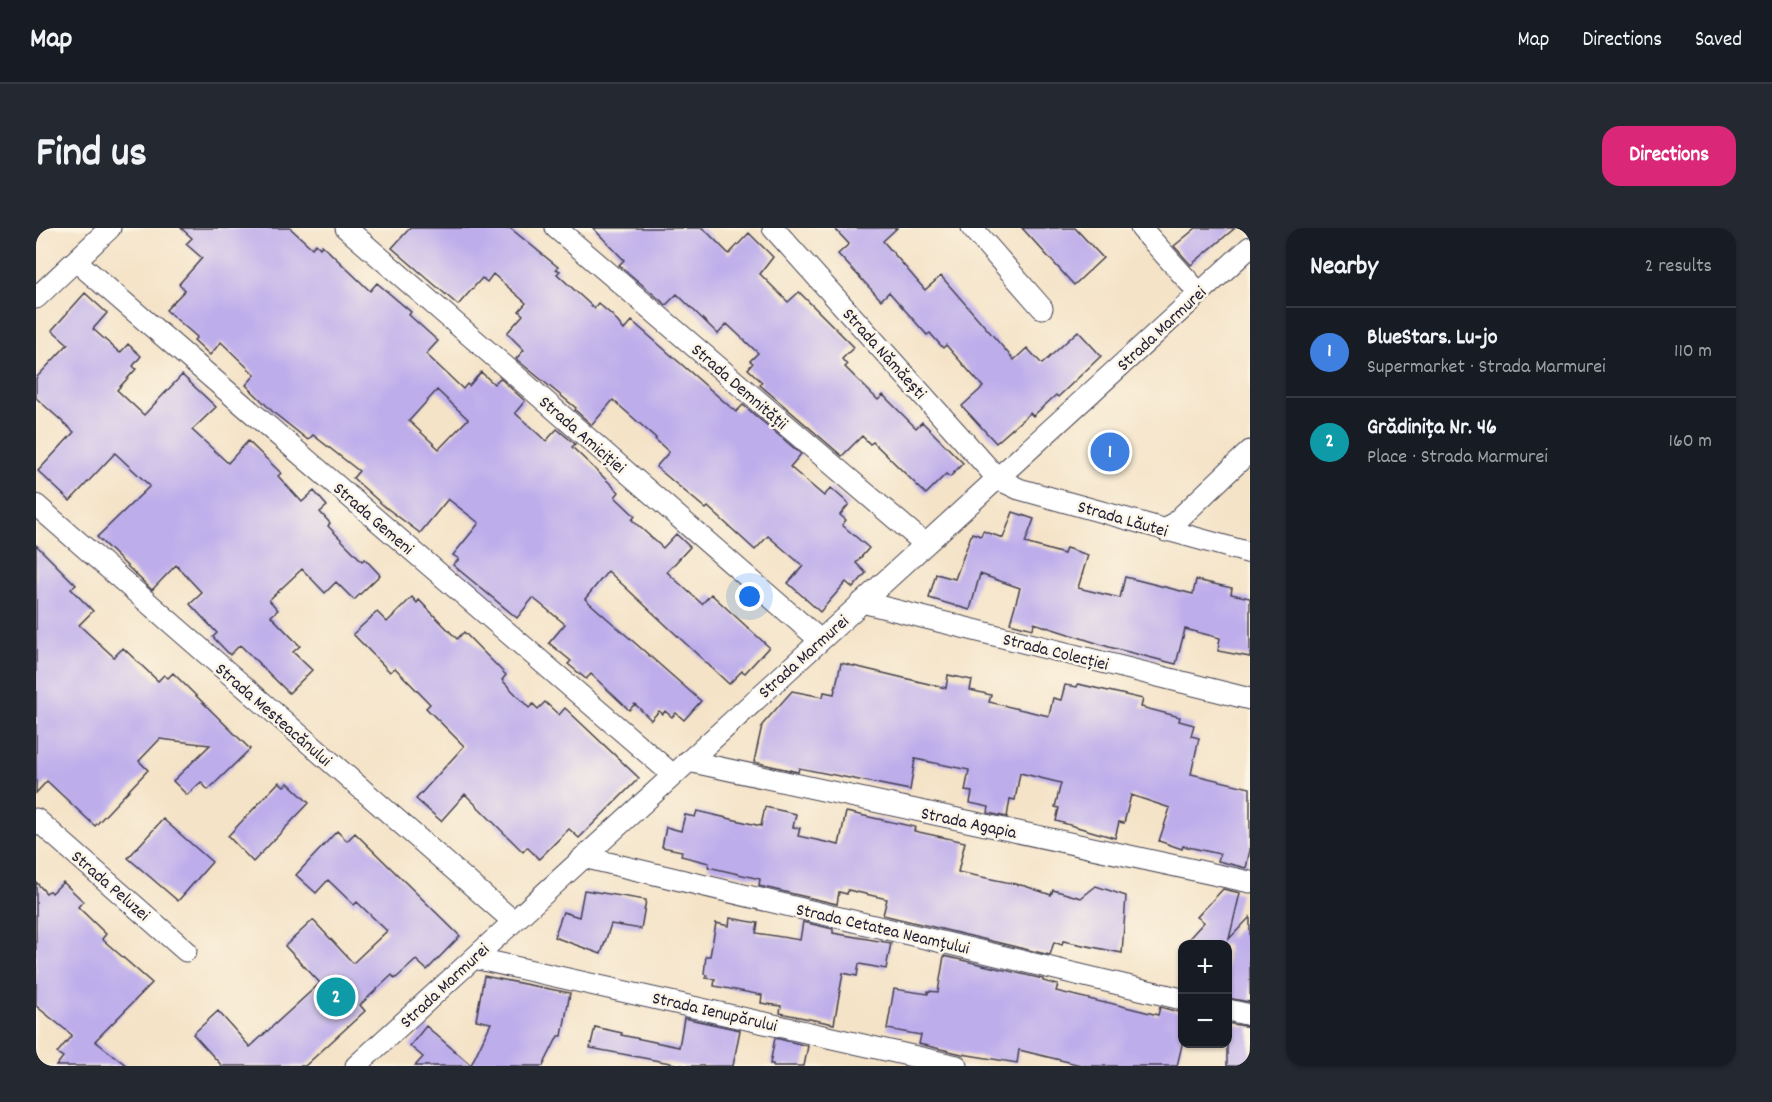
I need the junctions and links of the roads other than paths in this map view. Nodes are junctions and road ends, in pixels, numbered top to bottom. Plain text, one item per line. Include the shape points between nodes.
1 (110, 228) edge
2 (346, 228) edge
3 (556, 228) edge
4 (773, 228) edge
5 (972, 228) edge
6 (1141, 228) edge
7 (1250, 247) edge
8 (76, 261) junction
9 (1199, 293) junction
10 (36, 298) edge
11 (1042, 308) dead end
12 (1250, 451) edge
13 (998, 479) junction
14 (36, 506) edge
15 (1166, 531) junction
16 (925, 544) junction
17 (1250, 553) edge
18 (862, 602) junction
19 (820, 640) junction
20 (1250, 699) edge
21 (681, 768) junction
22 (36, 819) edge
23 (583, 857) junction
24 (1250, 882) edge
25 (513, 921) junction
26 (186, 951) dead end
27 (474, 958) junction
28 (1178, 998) edge
29 (1232, 1011) edge
30 (1250, 1015) edge
31 (356, 1066) edge
32 (957, 1066) edge

1 - 8 street
2 - 19 street, Strada Amiciției
3 - 16 street, Strada Demnității
4 - 13 street, Strada Nămăești
5 - 11 street
6 - 9 street
7 - 9 street, Strada Marmurei
8 - 10 street
8 - 21 street, Strada Gemeni
9 - 13 street, Strada Marmurei
12 - 15 street
13 - 15 street, Strada Lăutei via 1019,489
13 - 16 street, Strada Marmurei
14 - 25 street, Strada Mesteacănului
15 - 17 street, Strada Lăutei
16 - 18 street, Strada Marmurei
18 - 19 street, Strada Marmurei
18 - 20 street, Strada Colecției
19 - 21 street, Strada Marmurei
21 - 23 street, Strada Marmurei
21 - 24 street, Strada Agapia
22 - 26 street, Strada Peluzei
23 - 25 street, Strada Marmurei
23 - 28 street, Strada Cetatea Neamțului
25 - 27 street, Strada Marmurei
27 - 31 street, Strada Marmurei
27 - 32 street, Strada Ienupărului
29 - 30 street

